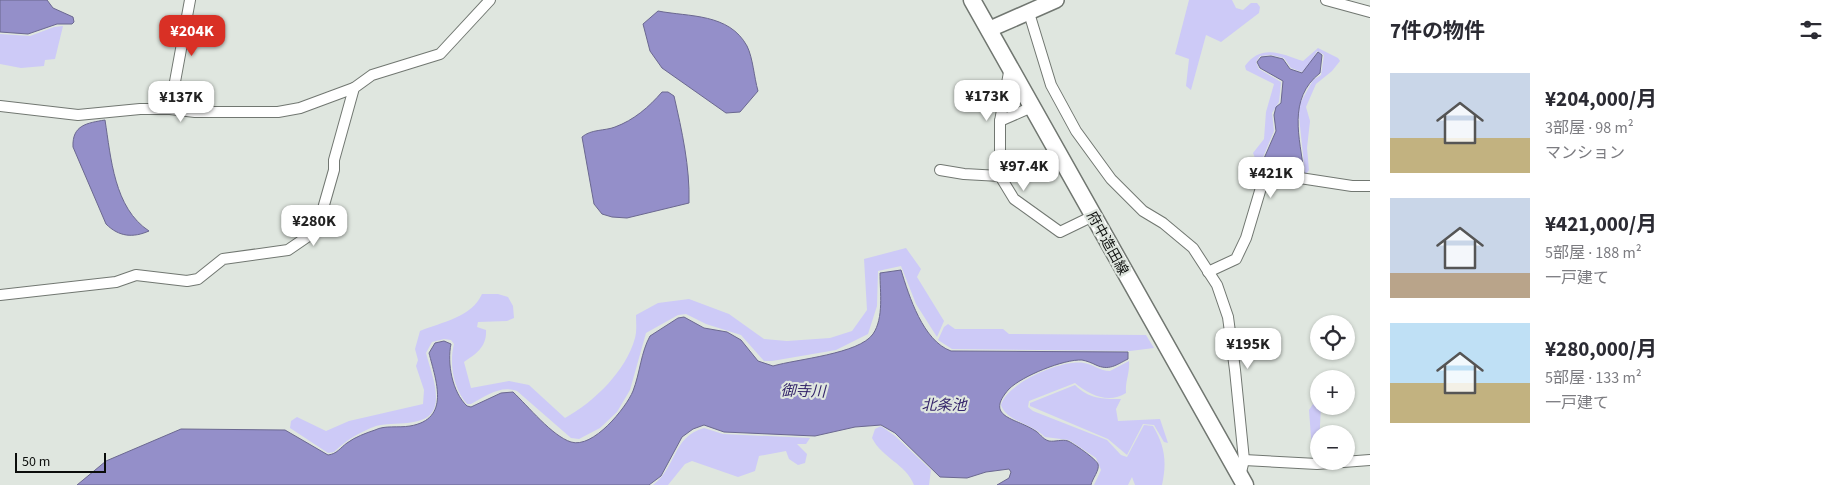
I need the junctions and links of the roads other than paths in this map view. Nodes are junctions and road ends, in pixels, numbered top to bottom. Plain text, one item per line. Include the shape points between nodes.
1 (190, 0) edge
2 (490, 0) edge
3 (972, 0) edge
4 (1056, 0) edge
5 (1326, 0) edge
6 (1032, 7) edge
7 (1370, 12) edge
8 (990, 29) junction
9 (1010, 66) junction
10 (354, 88) junction
11 (0, 106) edge
12 (1032, 107) junction
13 (170, 109) junction
14 (1000, 121) junction
15 (940, 170) dead end
16 (1000, 176) junction
17 (1370, 186) edge
18 (1093, 216) junction
19 (1208, 272) junction
20 (0, 296) edge
21 (1244, 460) junction
22 (1370, 460) edge
23 (1242, 481) edge

1 - 13 street
2 - 10 street via 440,54 372,75
3 - 8 main road, 府中造田線
4 - 6 street
5 - 7 street
6 - 8 street
6 - 19 street via 1051,85 1076,131 1111,178 1143,211 1193,248
8 - 9 main road, 府中造田線
9 - 12 main road, 府中造田線
9 - 14 street
10 - 13 street via 278,112
10 - 20 street via 320,219 307,237 288,250 223,259 198,279 187,281 136,275 116,282
11 - 13 street via 78,115
12 - 14 street
12 - 18 main road, 府中造田線
14 - 16 street
15 - 16 street
16 - 18 street via 1014,199 1060,232
17 - 19 street via 1274,174 1264,181 1236,259
18 - 23 main road, 府中造田線
19 - 21 street via 1217,285 1228,317
21 - 22 street via 1317,464
21 - 23 street

